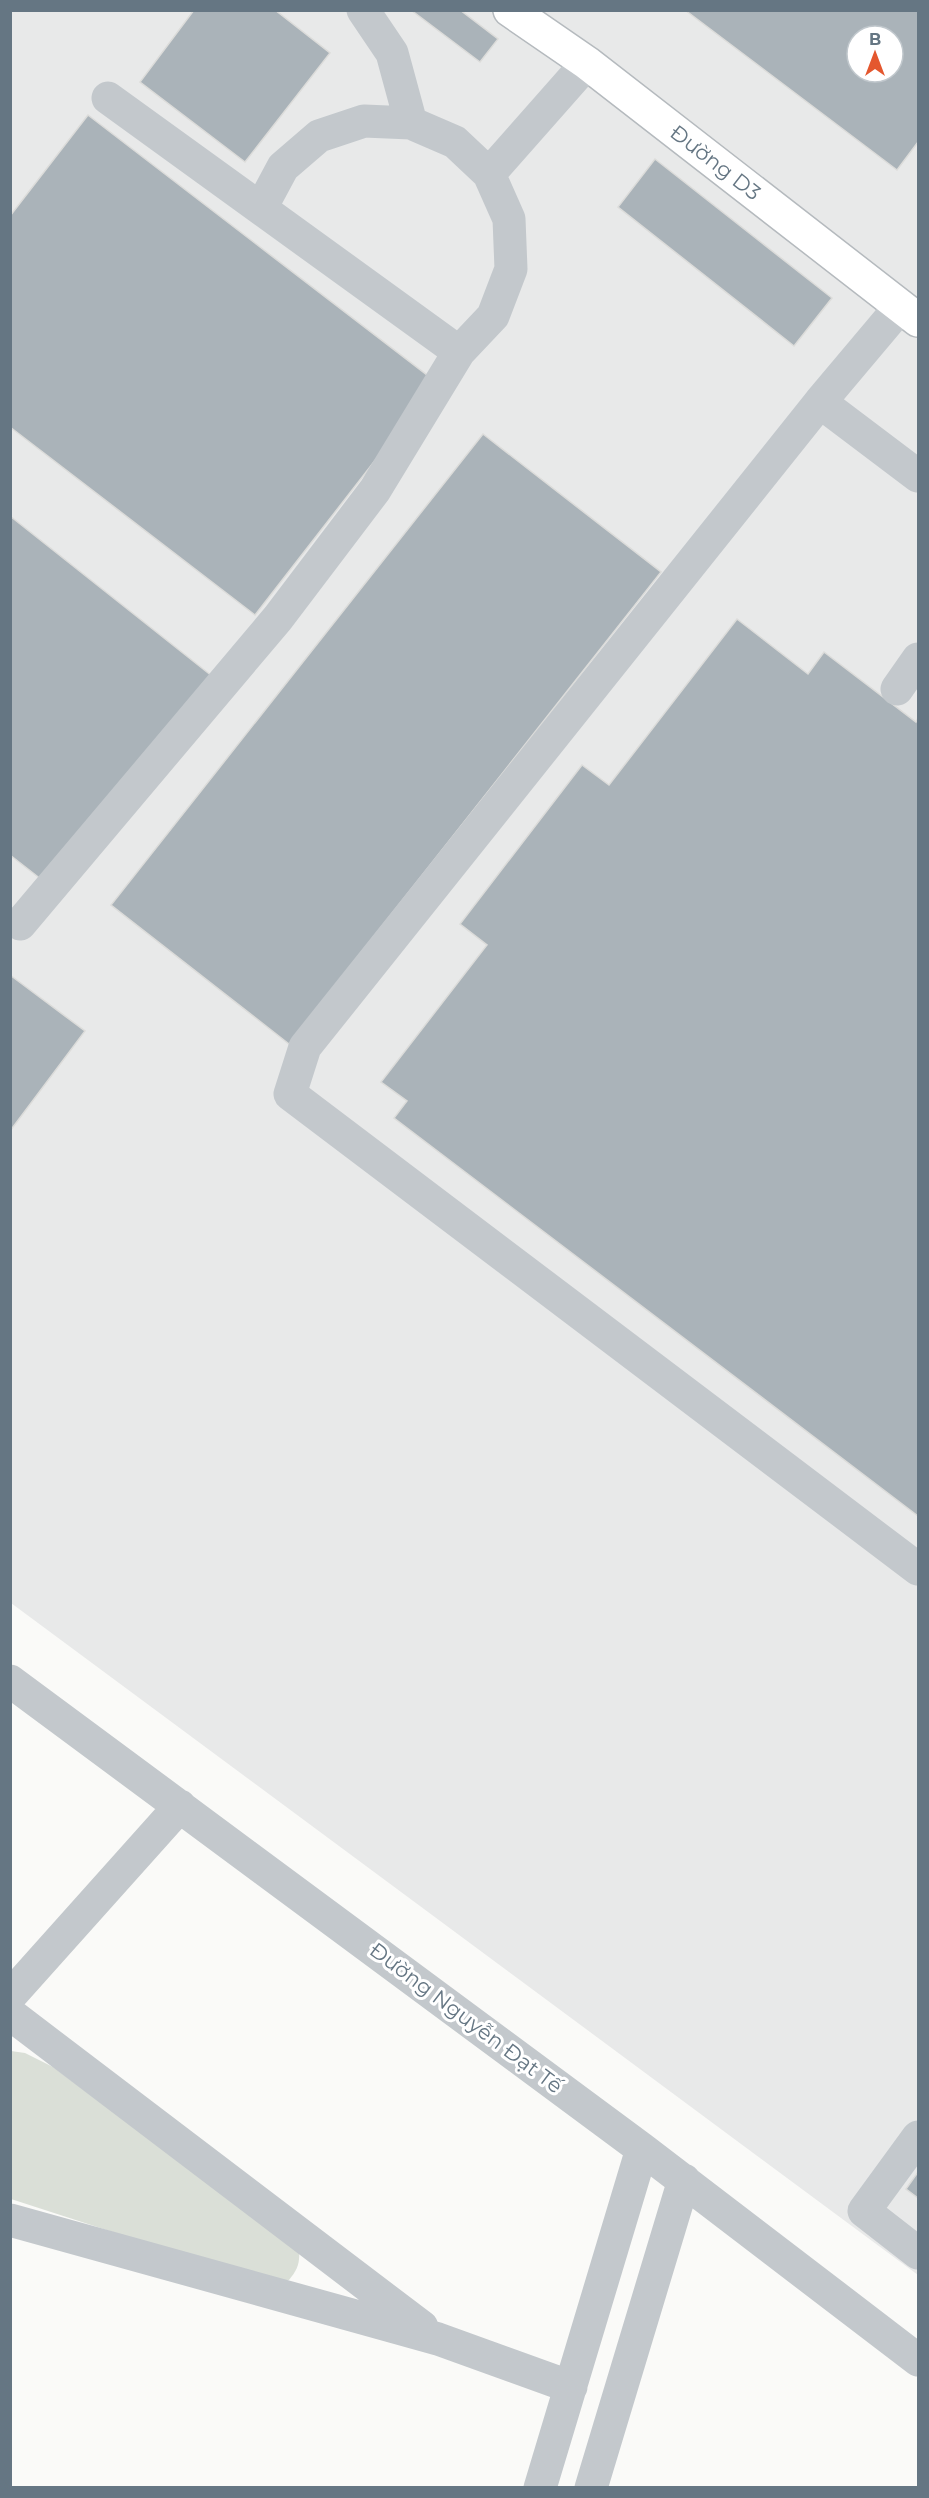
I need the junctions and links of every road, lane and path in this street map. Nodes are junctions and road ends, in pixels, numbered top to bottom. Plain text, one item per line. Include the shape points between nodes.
1 (363, 10) edge
2 (510, 10) edge
3 (586, 63) junction
4 (108, 98) dead end
5 (411, 123) junction
6 (489, 174) junction
7 (261, 208) junction
8 (909, 314) edge
9 (459, 352) junction
10 (820, 402) junction
11 (918, 476) edge
12 (918, 659) edge
13 (897, 689) dead end
14 (20, 924) dead end
15 (918, 1569) edge
16 (10, 1681) edge
17 (180, 1806) junction
18 (10, 1996) edge
19 (10, 2014) edge
20 (918, 2138) edge
21 (642, 2149) junction
22 (684, 2180) junction
23 (10, 2220) edge
24 (918, 2253) edge
25 (438, 2339) junction
26 (918, 2360) edge
27 (571, 2387) junction
28 (540, 2487) edge
29 (591, 2487) edge

1 - 5 street via 392,53
2 - 3 main road, Đường D3
3 - 6 street
3 - 8 main road, Đường D3
4 - 7 street
5 - 6 street via 455,142
5 - 7 street via 364,121 319,136 283,167
6 - 9 street via 509,219 511,269 493,316
7 - 9 street
8 - 10 street
9 - 14 street via 375,490 278,618
10 - 11 street
10 - 15 street via 305,1047 290,1094
12 - 13 street
16 - 17 street, Đường Nguyễn Đạt Tế
17 - 18 street
17 - 21 street, Đường Nguyễn Đạt Tế
19 - 25 street
20 - 24 street via 864,2211
21 - 22 street, Đường Nguyễn Đạt Tế
21 - 27 street
22 - 26 street, Đường Nguyễn Đạt Tế
22 - 29 street
23 - 25 street
25 - 27 street
27 - 28 street

